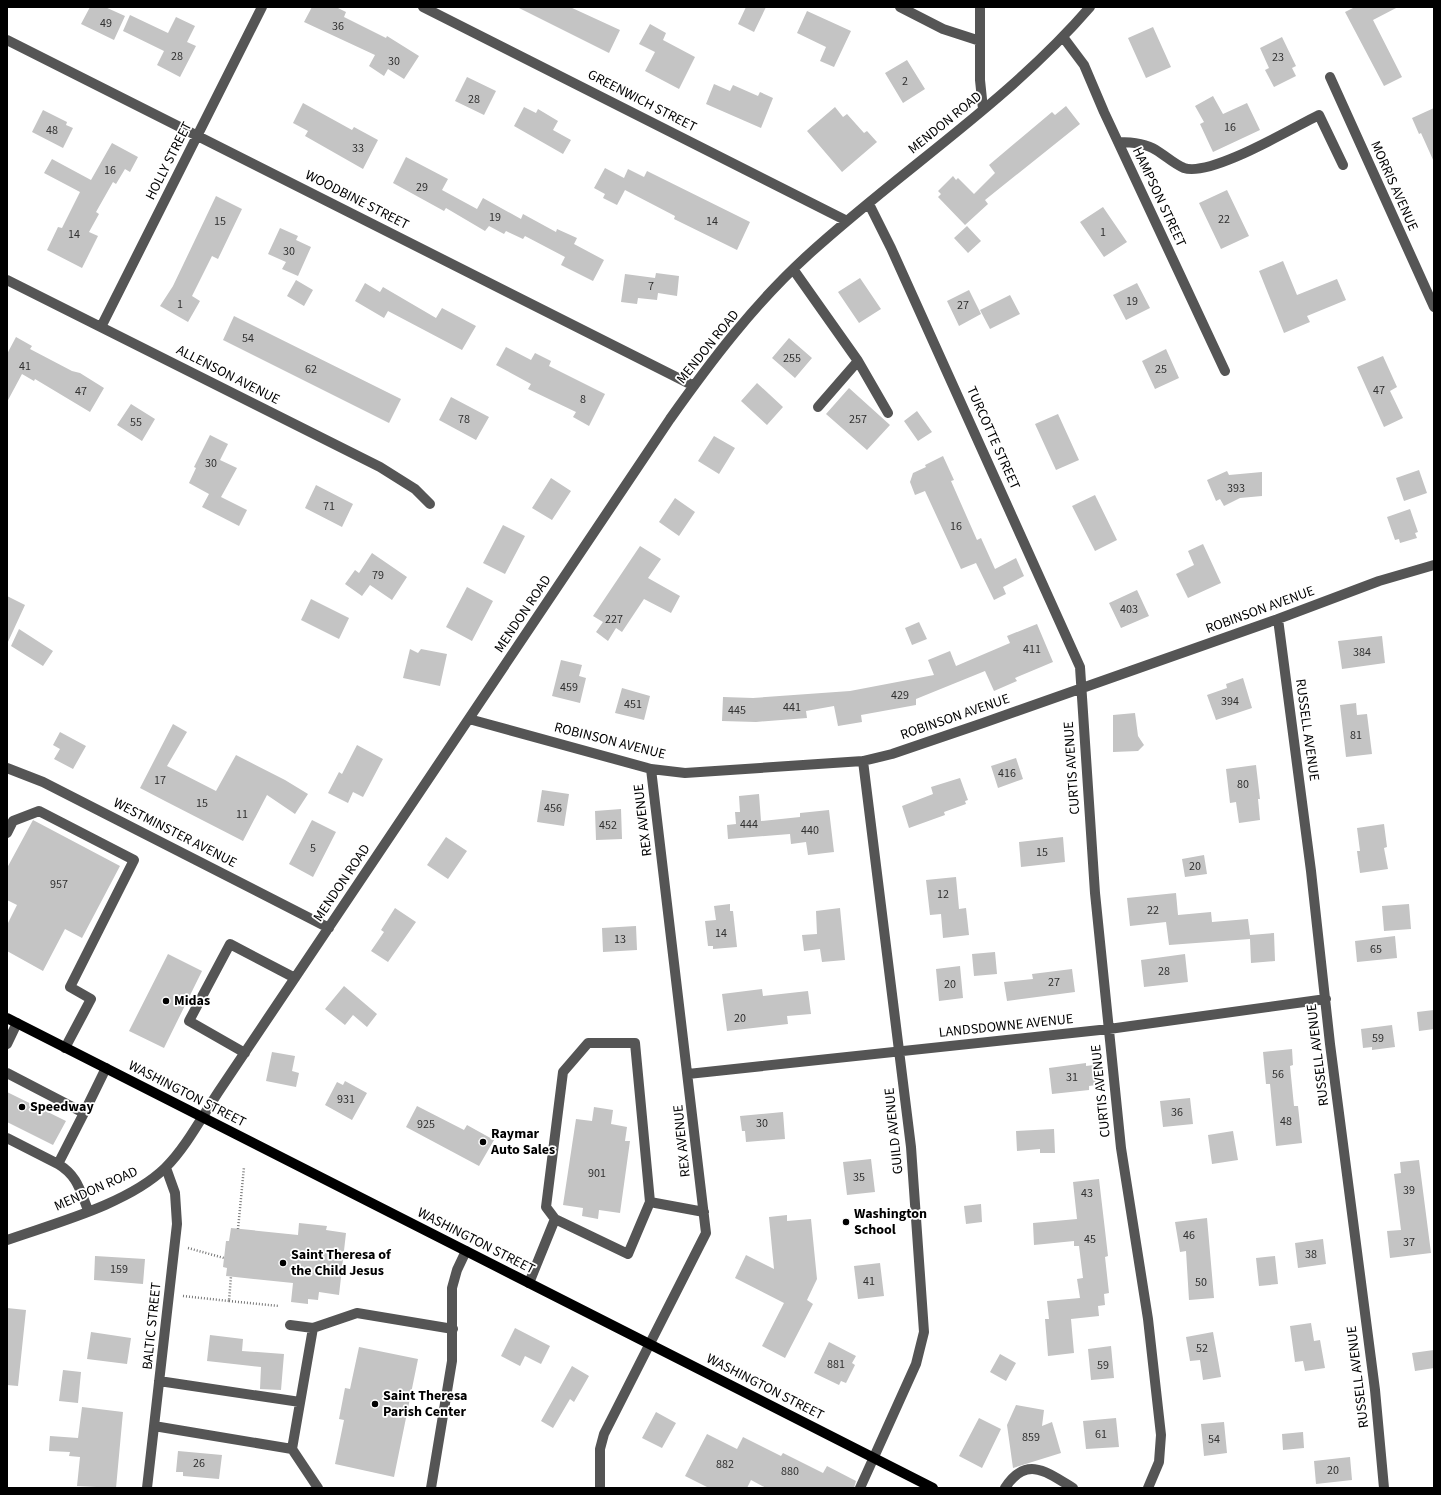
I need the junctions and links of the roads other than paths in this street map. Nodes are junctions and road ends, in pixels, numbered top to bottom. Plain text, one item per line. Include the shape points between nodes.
1 (262, 7) edge
2 (423, 7) edge
3 (900, 7) edge
4 (980, 7) edge
5 (1090, 7) edge
6 (1063, 37) junction
7 (7, 40) edge
8 (980, 41) junction
9 (1330, 77) dead end
10 (983, 109) junction
11 (197, 136) junction
12 (1118, 142) junction
13 (1343, 165) dead end
14 (868, 204) junction
15 (847, 221) junction
16 (793, 269) junction
17 (7, 280) edge
18 (1434, 307) edge
19 (101, 327) junction
20 (858, 361) junction
21 (1225, 372) dead end
22 (694, 386) junction
23 (818, 407) dead end
24 (888, 413) dead end
25 (430, 504) dead end
26 (1434, 565) edge
27 (1278, 619) junction
28 (1080, 688) junction
29 (469, 719) junction
30 (863, 761) junction
31 (7, 768) edge
32 (651, 769) junction
33 (7, 832) edge
34 (329, 928) junction
35 (295, 978) junction
36 (1326, 999) junction
37 (7, 1018) edge
38 (17, 1023) junction
39 (1109, 1029) junction
40 (7, 1044) edge
41 (65, 1048) junction
42 (245, 1052) junction
43 (900, 1052) junction
44 (106, 1068) junction
45 (7, 1073) edge
46 (688, 1074) junction
47 (84, 1113) junction
48 (202, 1117) junction
49 (7, 1138) edge
50 (58, 1164) junction
51 (166, 1168) junction
52 (650, 1202) junction
53 (88, 1210) junction
54 (704, 1212) junction
55 (555, 1219) junction
56 (7, 1240) edge
57 (466, 1251) junction
58 (529, 1283) junction
59 (290, 1326) dead end
60 (313, 1328) junction
61 (453, 1329) junction
62 (649, 1344) junction
63 (159, 1381) junction
64 (300, 1402) junction
65 (154, 1426) junction
66 (292, 1449) junction
67 (874, 1458) junction
68 (147, 1488) edge
69 (318, 1488) edge
70 (431, 1488) edge
71 (600, 1488) edge
72 (860, 1488) edge
73 (933, 1488) edge
74 (1005, 1488) edge
75 (1073, 1488) edge
76 (1148, 1488) edge
77 (1384, 1488) edge

1 - 11 street, HOLLY STREET
2 - 15 street, GREENWICH STREET
3 - 8 street via 943,29
4 - 8 street
5 - 6 street, MENDON ROAD
6 - 10 street, MENDON ROAD via 1031,70
6 - 12 street, HAMPSON STREET via 1084,65
7 - 11 street, WOODBINE STREET
8 - 10 street
9 - 18 street, MORRIS AVENUE
10 - 14 street, MENDON ROAD
11 - 19 street, HOLLY STREET
11 - 22 street, WOODBINE STREET
12 - 13 street via 1141,143 1184,168 1199,170 1222,163 1319,115
12 - 21 street, HAMPSON STREET
14 - 15 street, MENDON ROAD
14 - 28 street, TURCOTTE STREET via 892,248 1080,667
15 - 16 street, MENDON ROAD
16 - 20 street
16 - 22 street, MENDON ROAD via 738,330
17 - 19 street, ALLENSON AVENUE
19 - 25 street, ALLENSON AVENUE via 380,467 415,489
20 - 23 street
20 - 24 street
22 - 29 street, MENDON ROAD
26 - 27 street, ROBINSON AVENUE
27 - 28 street, ROBINSON AVENUE
27 - 36 street, RUSSELL AVENUE via 1312,871
28 - 30 street, ROBINSON AVENUE via 892,754
28 - 39 street, CURTIS AVENUE via 1095,893
29 - 32 street, ROBINSON AVENUE
29 - 34 street, MENDON ROAD
30 - 32 street, ROBINSON AVENUE via 685,773
30 - 43 street, GUILD AVENUE
31 - 34 street, WESTMINSTER AVENUE via 43,782
32 - 46 street, REX AVENUE
33 - 41 street via 13,821 39,811 134,860 70,987 91,999
34 - 35 street, MENDON ROAD
35 - 42 street, MENDON ROAD
35 - 42 street via 230,944 189,1021
36 - 39 street, LANDSDOWNE AVENUE
36 - 77 street, RUSSELL AVENUE via 1375,1390
37 - 38 main road, WASHINGTON STREET
38 - 40 street
38 - 41 main road, WASHINGTON STREET
39 - 43 street, LANDSDOWNE AVENUE
39 - 76 street, CURTIS AVENUE via 1122,1148 1148,1319 1161,1435 1159,1462
41 - 44 main road, WASHINGTON STREET
42 - 48 street, MENDON ROAD
43 - 46 street, LANDSDOWNE AVENUE
43 - 67 street, GUILD AVENUE via 911,1147 924,1332 916,1364
44 - 47 street
44 - 48 main road, WASHINGTON STREET
45 - 47 street
46 - 54 street, REX AVENUE
47 - 50 street
48 - 51 street, MENDON ROAD
48 - 57 main road, WASHINGTON STREET
49 - 50 street
50 - 53 street via 76,1180
51 - 53 street, MENDON ROAD via 143,1185
51 - 63 street, BALTIC STREET via 175,1193 177,1224
52 - 54 street
52 - 55 street via 628,1254
52 - 55 street via 635,1043 588,1043 563,1072 546,1207
53 - 56 street, MENDON ROAD
54 - 62 street, REX AVENUE via 706,1233
55 - 58 street
57 - 58 main road, WASHINGTON STREET
57 - 61 street via 452,1288
58 - 62 main road, WASHINGTON STREET
59 - 60 street
60 - 61 street via 357,1313
60 - 64 street
61 - 70 street via 452,1361
62 - 67 main road, WASHINGTON STREET
62 - 71 street, REX AVENUE via 601,1441
63 - 64 street
63 - 65 street, BALTIC STREET
64 - 66 street
65 - 66 street
65 - 68 street, BALTIC STREET
66 - 69 street
67 - 72 street, GUILD AVENUE
67 - 73 main road, WASHINGTON STREET
74 - 75 street via 1013,1476 1024,1470 1036,1468

